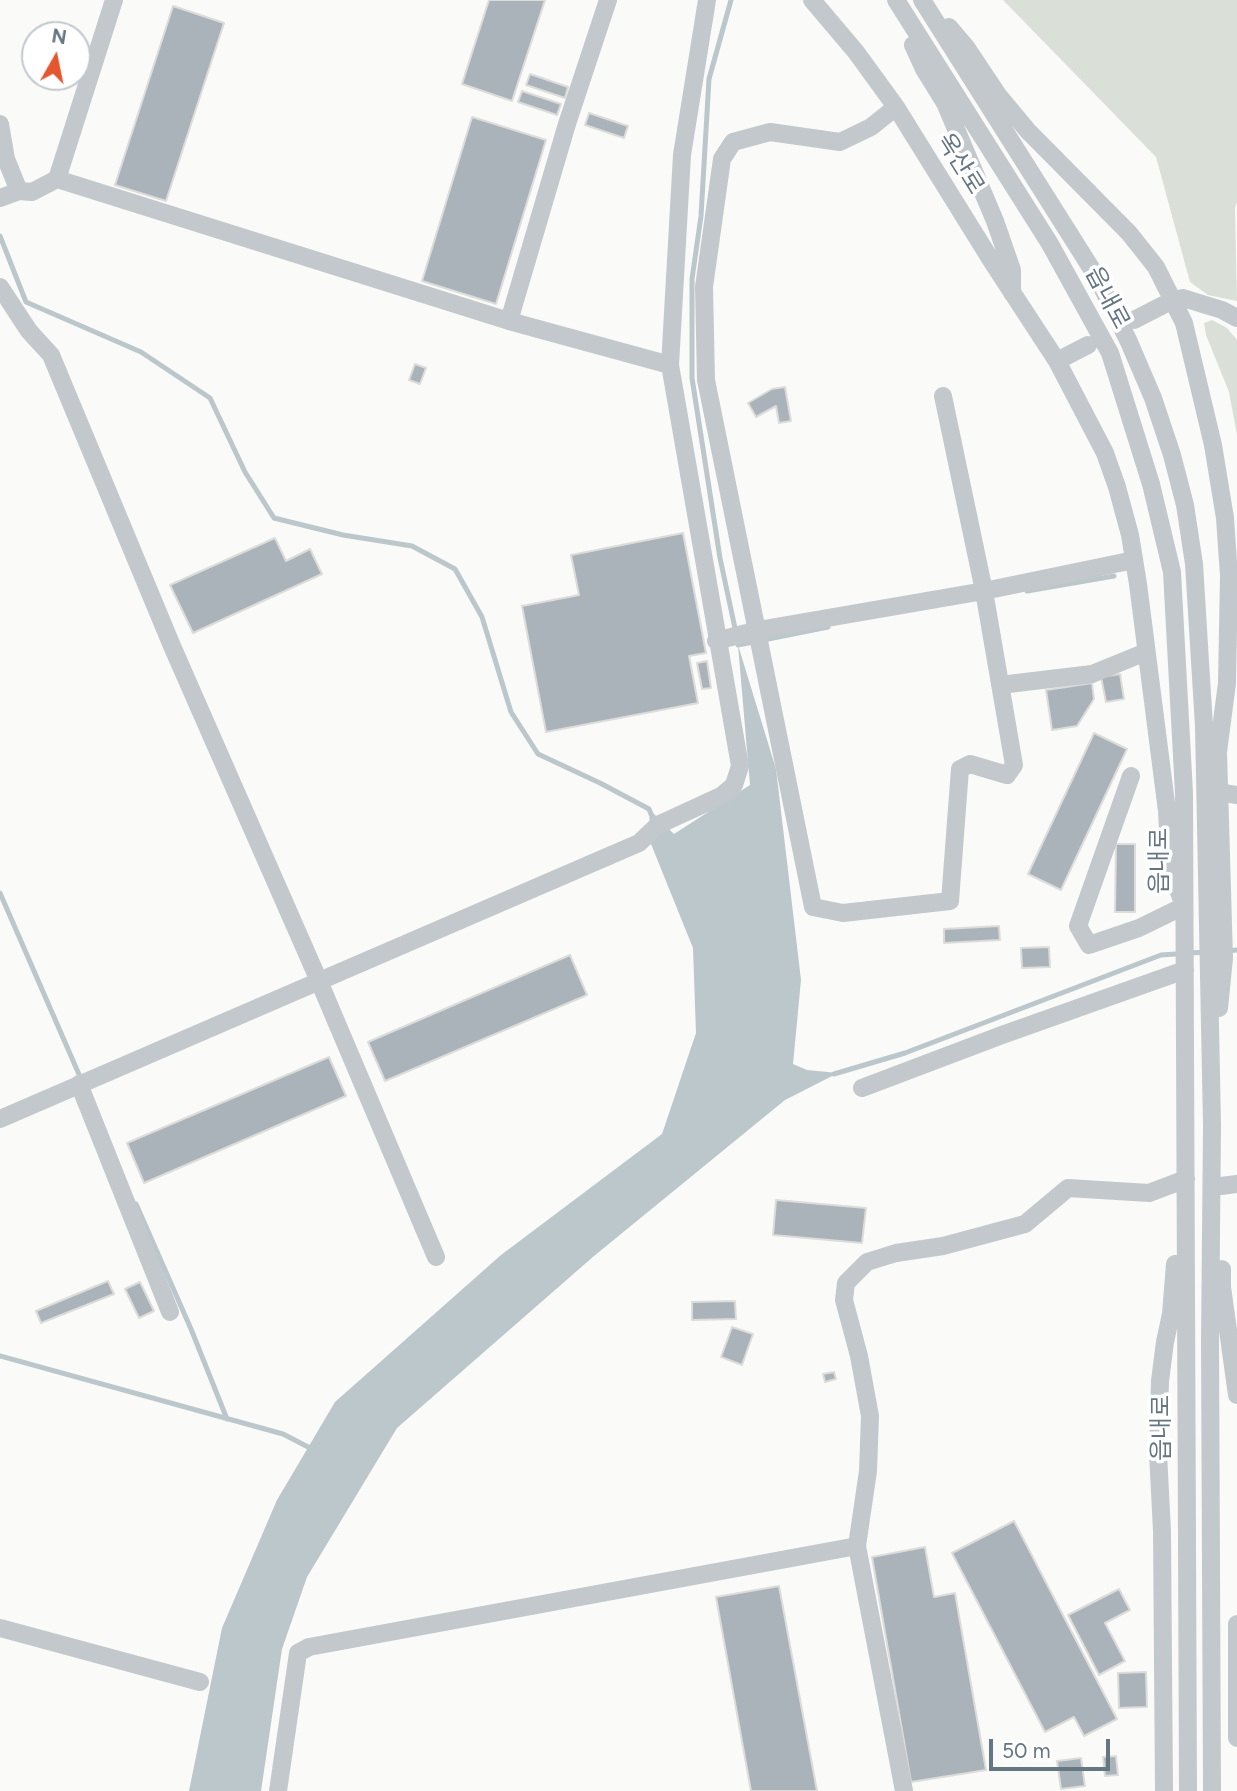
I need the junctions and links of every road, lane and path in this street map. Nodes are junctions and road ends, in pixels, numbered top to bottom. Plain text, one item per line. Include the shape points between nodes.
1 (114, 0) edge
2 (608, 0) edge
3 (707, 0) edge
4 (812, 0) edge
5 (894, 0) edge
6 (924, 0) edge
7 (896, 107) junction
8 (0, 124) edge
9 (57, 179) junction
10 (19, 191) junction
11 (0, 198) edge
12 (0, 286) edge
13 (1012, 293) junction
14 (1173, 300) junction
15 (1237, 318) edge
16 (1134, 320) dead end
17 (509, 321) junction
18 (1088, 345) dead end
19 (1057, 361) junction
20 (670, 365) junction
21 (943, 396) dead end
22 (1134, 560) junction
23 (984, 591) junction
24 (758, 630) junction
25 (716, 641) junction
26 (1146, 652) junction
27 (1000, 685) junction
28 (1131, 776) dead end
29 (1218, 792) junction
30 (1237, 795) edge
31 (1184, 906) junction
32 (1185, 967) junction
33 (320, 981) junction
34 (79, 1084) junction
35 (862, 1088) dead end
36 (1212, 1095) junction
37 (0, 1119) edge
38 (1186, 1180) junction
39 (1229, 1185) edge
40 (436, 1257) dead end
41 (170, 1312) dead end
42 (1237, 1395) edge
43 (857, 1546) junction
44 (1237, 1623) edge
45 (0, 1628) edge
46 (200, 1682) dead end
47 (1237, 1738) edge
48 (278, 1791) edge
49 (904, 1791) edge
50 (1164, 1791) edge
51 (1188, 1791) edge
52 (1212, 1791) edge

1 - 9 street
2 - 17 street
3 - 20 street via 682,155
4 - 7 street, 옥산로
5 - 13 street via 924,69 945,103 995,221 1012,271
5 - 31 street, 읍내로 via 1050,244 1110,353 1172,572 1184,793
6 - 14 street via 966,47 1028,131 1129,233 1156,267
6 - 36 street, 읍내로 via 1098,279 1153,398 1172,454 1194,564 1200,638
7 - 13 street, 옥산로
7 - 24 street via 871,127 840,142 770,132 733,142 722,159 704,287 706,380
8 - 10 street via 6,159
9 - 10 street via 32,191
9 - 17 street
10 - 11 street
12 - 33 street via 51,355
13 - 19 street, 옥산로
14 - 15 street via 1184,298
14 - 16 street
14 - 29 street via 1200,383 1225,518 1227,683 1217,752
17 - 20 street
18 - 19 street
19 - 22 street, 옥산로 via 1104,453 1121,499
20 - 25 street
21 - 23 street
22 - 23 street
22 - 26 street, 옥산로
23 - 24 street
23 - 27 street
24 - 25 street
24 - 27 street via 813,907 843,913 950,901 960,769 970,764 1007,775 1014,765
25 - 33 street via 740,766 734,785 721,796 658,825 639,844
26 - 27 street via 1092,674
26 - 31 street, 옥산로 via 1170,868
28 - 31 street via 1078,926 1089,945
29 - 30 street
29 - 36 street via 1223,949
31 - 32 street, 읍내로
32 - 35 street
32 - 38 street, 읍내로
33 - 34 street
33 - 40 street
34 - 37 street
34 - 41 street
36 - 39 street via 1221,1167
36 - 52 street, 읍내로
38 - 43 street via 1150,1193 1068,1188 1025,1224 867,1262 846,1283 844,1300 870,1416
38 - 50 street via 1175,1200 1175,1276 1160,1381
38 - 51 street, 읍내로
39 - 42 street via 1222,1287
43 - 48 street via 309,1647 298,1653
43 - 49 street
44 - 47 street
45 - 46 street

